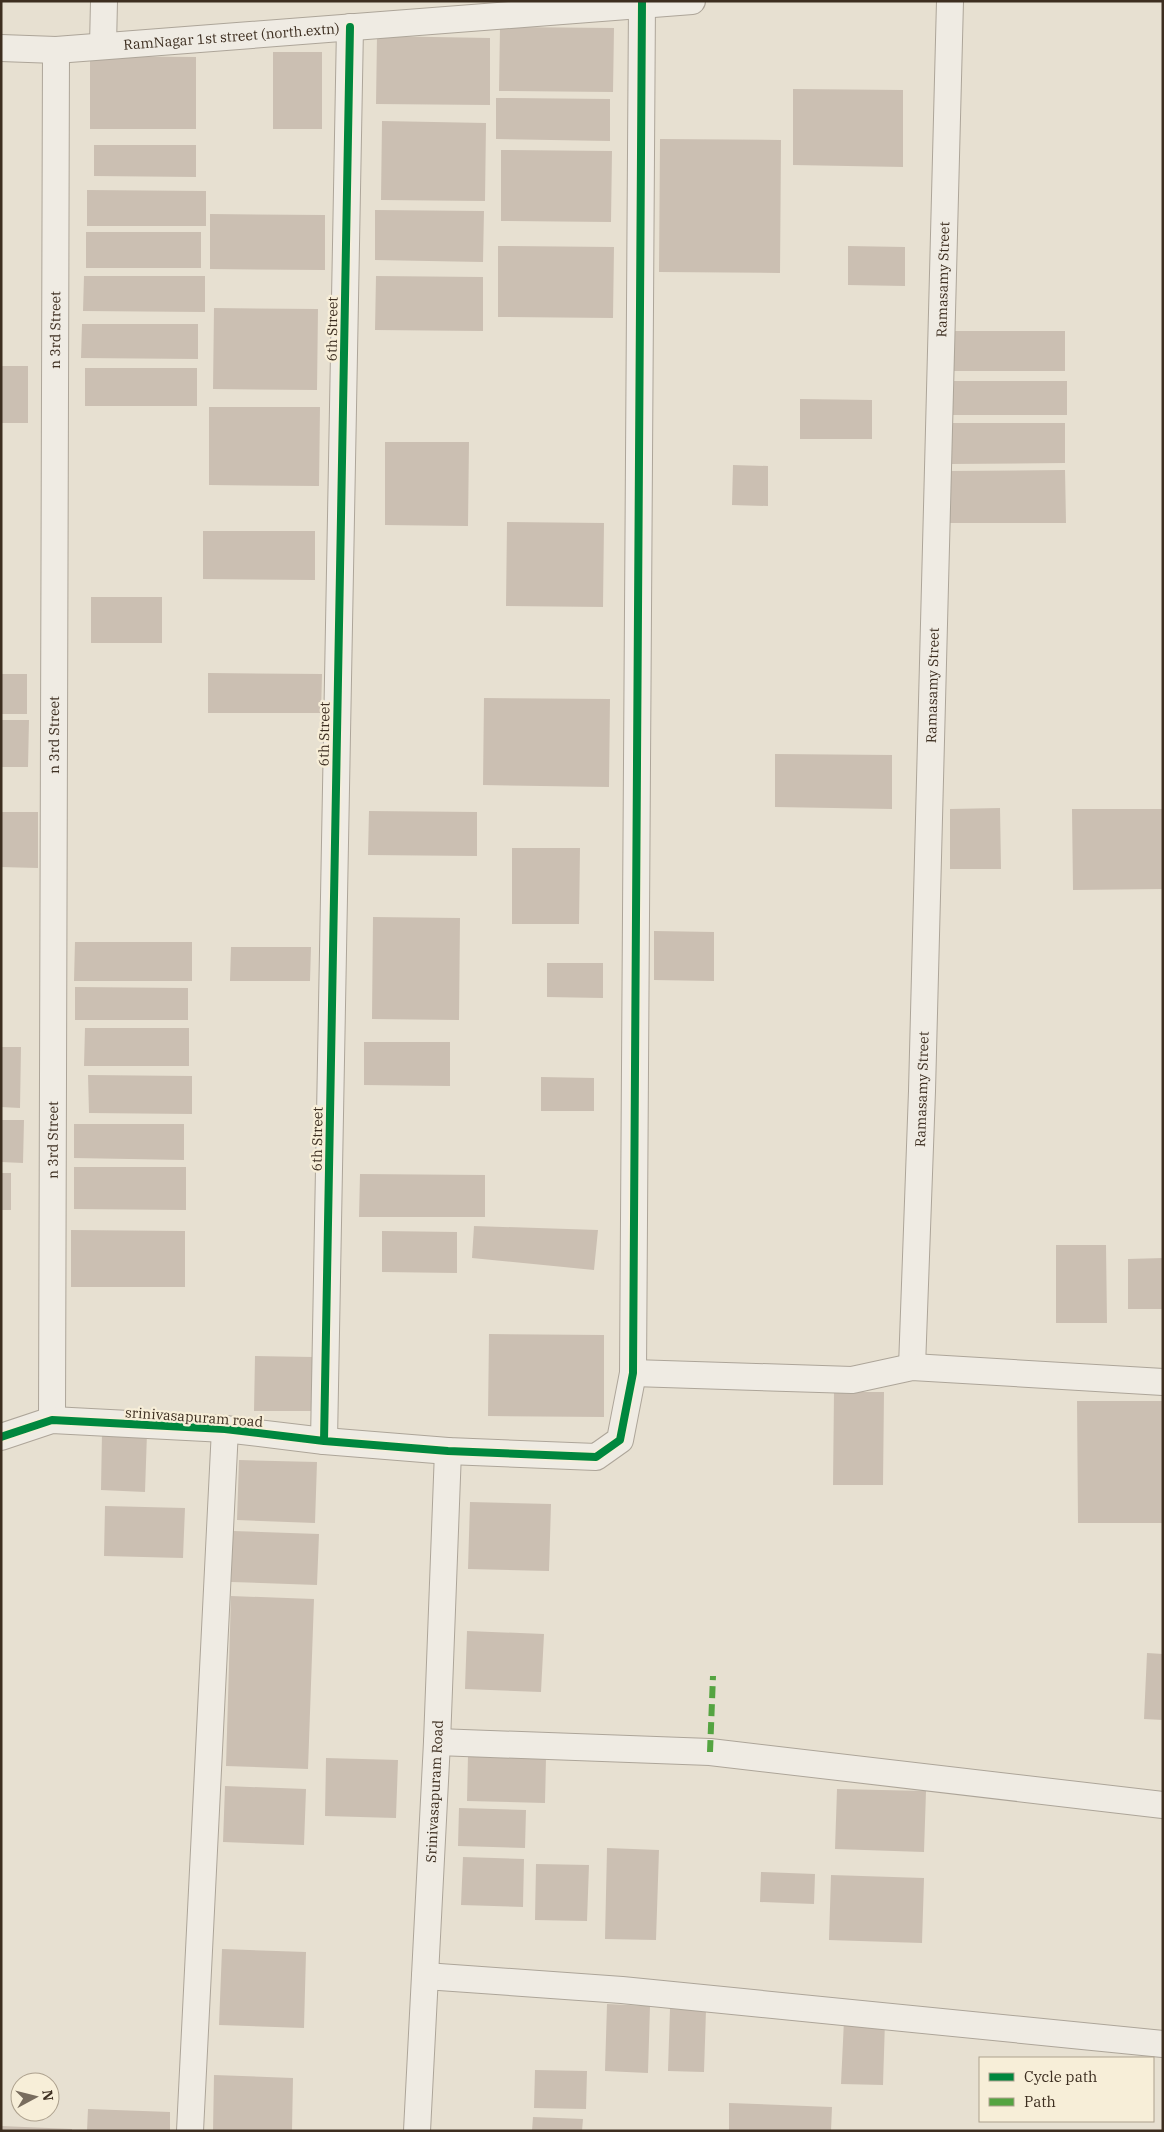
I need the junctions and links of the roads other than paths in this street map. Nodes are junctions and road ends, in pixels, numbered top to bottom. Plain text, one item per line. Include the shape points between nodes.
1 (104, 1) edge
2 (692, 1) edge
3 (950, 1) edge
4 (642, 3) edge
5 (406, 12) edge
6 (350, 27) junction
7 (103, 46) junction
8 (1, 48) edge
9 (56, 50) junction
10 (912, 1367) junction
11 (633, 1373) junction
12 (1163, 1382) edge
13 (52, 1420) junction
14 (225, 1429) junction
15 (1, 1437) edge
16 (324, 1441) junction
17 (448, 1451) junction
18 (437, 1742) junction
19 (1163, 1805) edge
20 (426, 1976) junction
21 (1163, 2044) edge
22 (190, 2131) edge
23 (418, 2131) edge

1 - 7 street
2 - 4 street, RamNagar 1st street (north.extn)
3 - 10 street, Ramasamy Street
4 - 5 street, RamNagar 1st street (north.extn)
4 - 11 street, srinivasapuram road
5 - 6 street, RamNagar 1st street (north.extn)
6 - 7 street, RamNagar 1st street (north.extn)
6 - 16 street, 6th Street
7 - 9 street, RamNagar 1st street (north.extn)
8 - 9 street, RamNagar 1st street (north.extn)
9 - 13 street, n 3rd Street
10 - 11 street via 852,1380
10 - 12 street
11 - 17 street, srinivasapuram road via 620,1440 596,1457
13 - 14 street, srinivasapuram road
13 - 15 street, srinivasapuram road
14 - 16 street, srinivasapuram road
14 - 22 street
16 - 17 street, srinivasapuram road
17 - 18 street, Srinivasapuram Road
18 - 19 street via 710,1752
18 - 20 street, Srinivasapuram Road
20 - 21 street via 622,1990
20 - 23 street, Srinivasapuram Road

